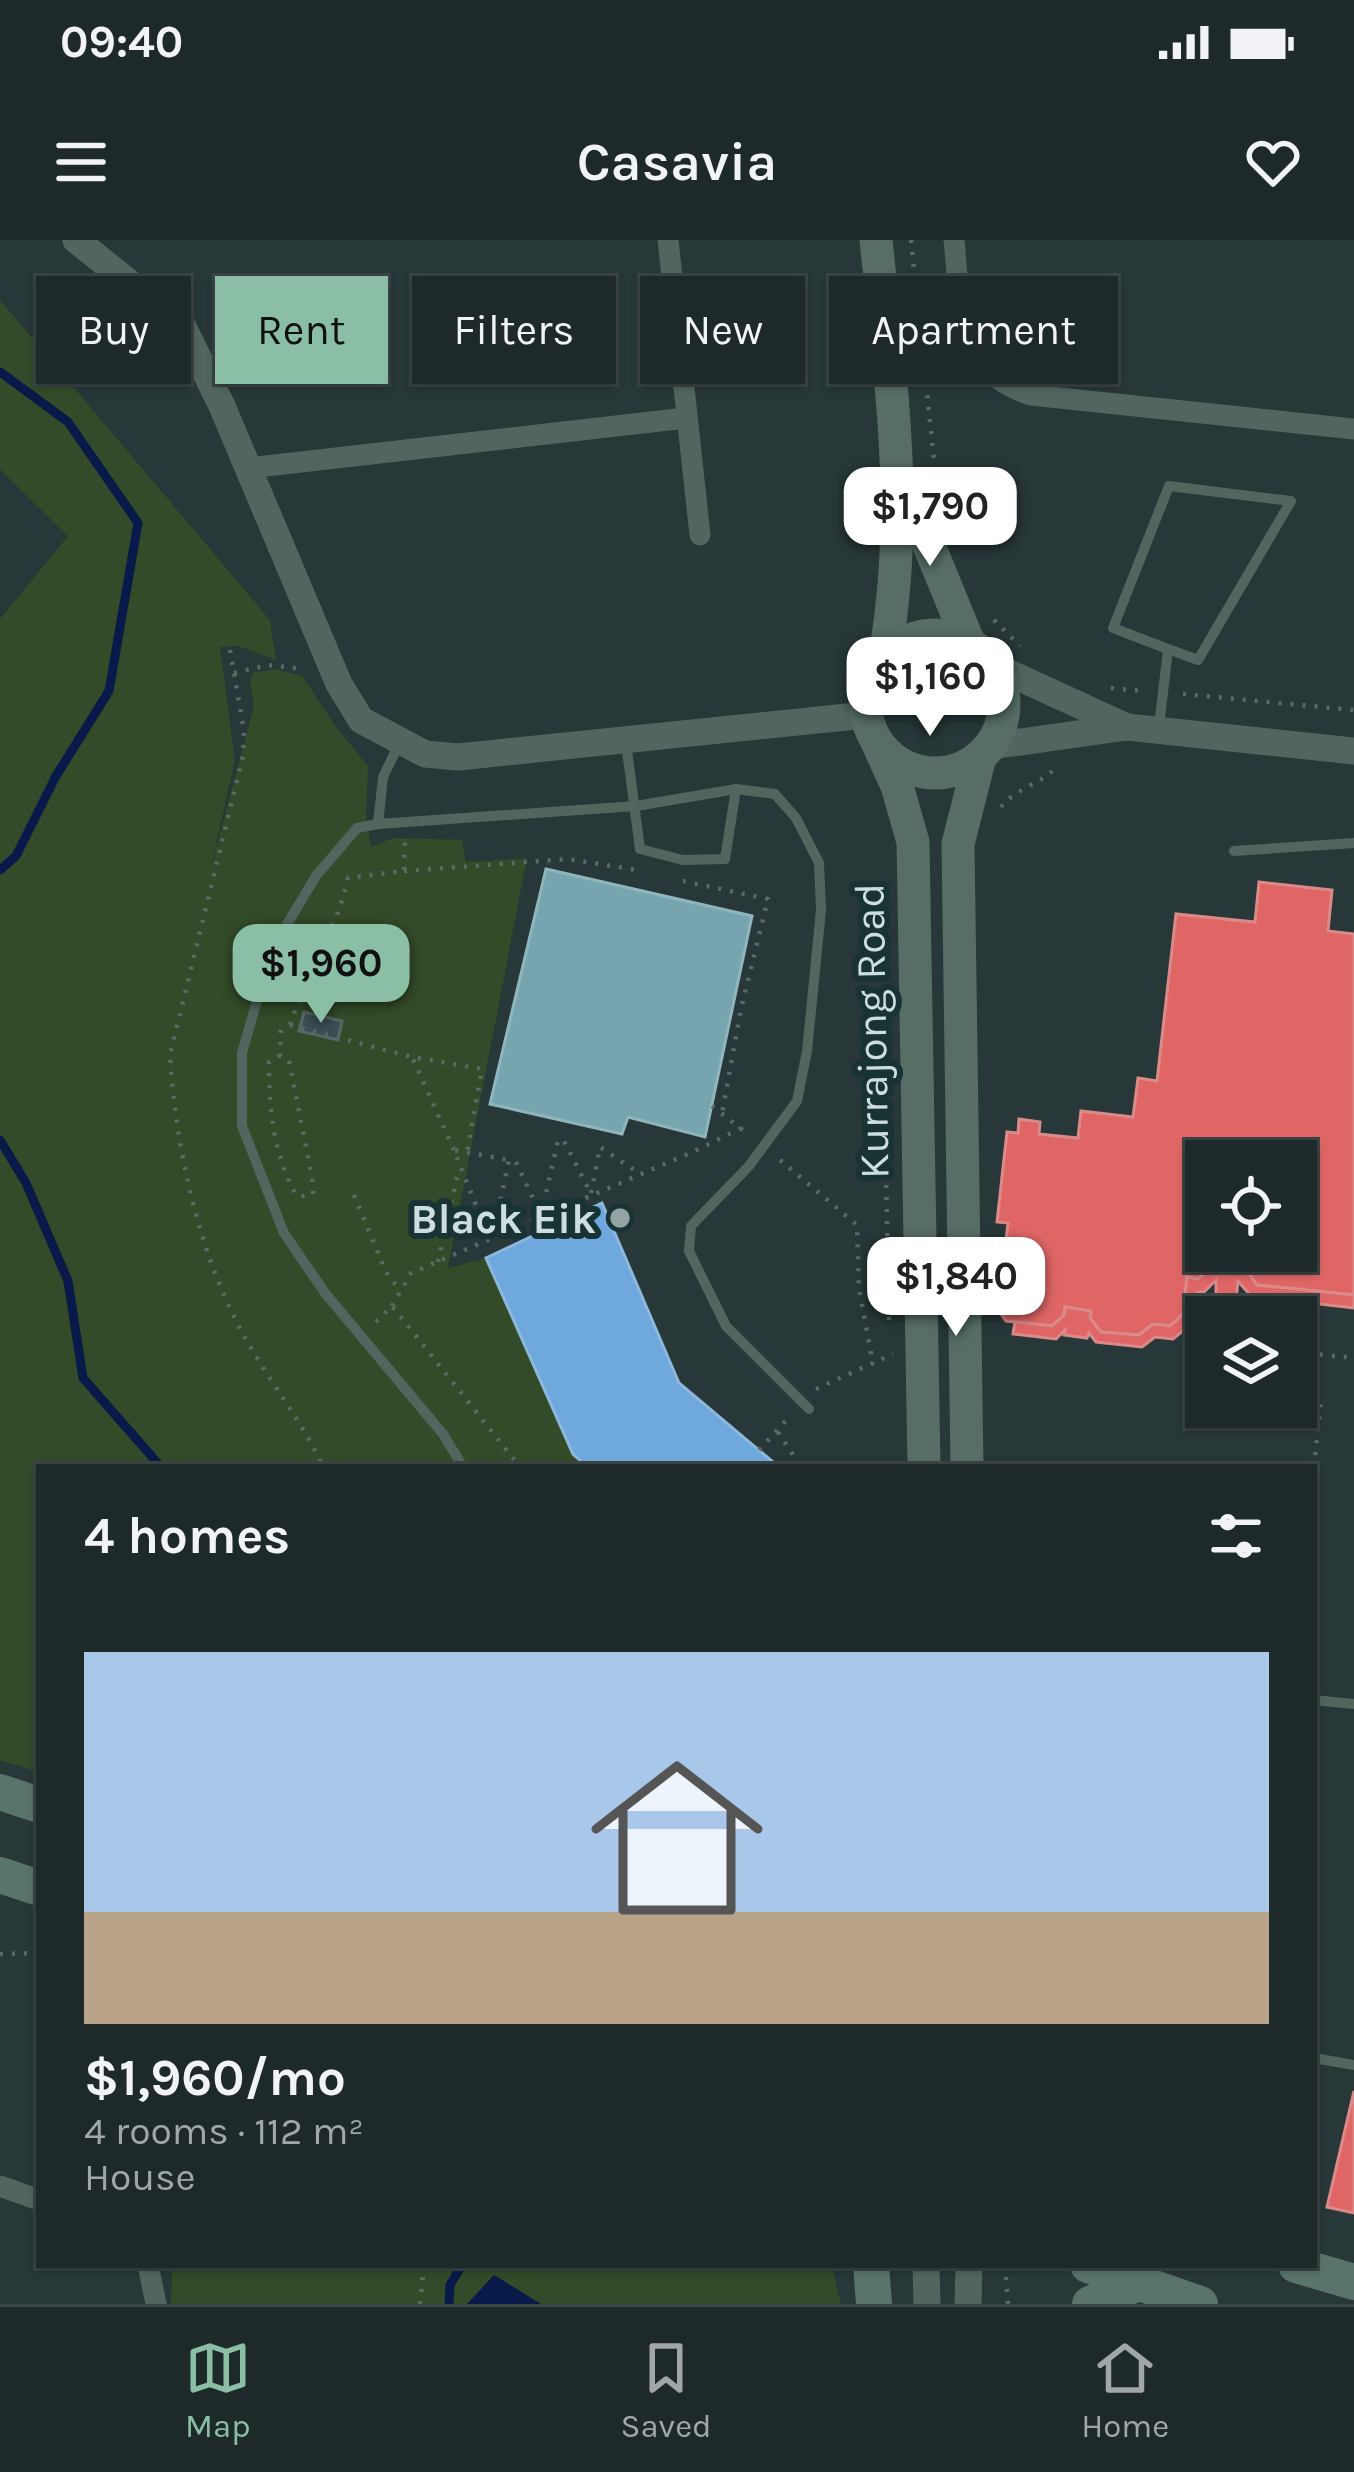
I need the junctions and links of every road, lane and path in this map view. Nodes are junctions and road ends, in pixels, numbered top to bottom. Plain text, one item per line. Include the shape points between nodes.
1 (76, 240) edge
2 (668, 240) edge
3 (876, 240) edge
4 (911, 240) edge
5 (954, 240) edge
6 (686, 418) junction
7 (1354, 429) edge
8 (248, 468) junction
9 (900, 474) junction
10 (937, 490) dead end
11 (700, 535) dead end
12 (982, 606) dead end
13 (1168, 649) junction
14 (981, 654) junction
15 (885, 655) junction
16 (1029, 655) dead end
17 (307, 670) dead end
18 (234, 674) dead end
19 (1094, 682) dead end
20 (1163, 693) junction
21 (1354, 710) edge
22 (1127, 727) junction
23 (872, 730) junction
24 (1159, 730) junction
25 (626, 740) junction
26 (400, 742) junction
27 (1354, 751) edge
28 (985, 752) junction
29 (1060, 759) dead end
30 (736, 789) junction
31 (636, 806) junction
32 (996, 815) dead end
33 (405, 823) junction
34 (378, 824) junction
35 (1354, 843) edge
36 (1234, 851) dead end
37 (404, 871) junction
38 (652, 874) dead end
39 (674, 879) dead end
40 (290, 1025) junction
41 (280, 1055) junction
42 (412, 1058) junction
43 (712, 1106) dead end
44 (722, 1114) junction
45 (741, 1128) junction
46 (764, 1146) junction
47 (454, 1150) junction
48 (466, 1153) junction
49 (509, 1160) junction
50 (460, 1165) junction
51 (640, 1174) junction
52 (591, 1194) junction
53 (354, 1195) dead end
54 (541, 1216) junction
55 (491, 1238) junction
56 (437, 1262) junction
57 (399, 1289) junction
58 (392, 1306) junction
59 (361, 1313) dead end
60 (895, 1353) dead end
61 (1317, 1354) edge
62 (1326, 1355) junction
63 (1354, 1358) edge
64 (872, 1364) junction
65 (1325, 1367) dead end
66 (839, 1377) dead end
67 (1321, 1401) dead end
68 (809, 1409) dead end
69 (777, 1430) dead end
70 (461, 1464) edge
71 (518, 1464) edge
72 (799, 1464) edge
73 (924, 1464) edge
74 (967, 1464) edge
75 (1314, 1464) edge
76 (1317, 1700) edge
77 (1354, 1704) edge
78 (0, 1792) edge
79 (36, 1804) edge
80 (0, 1875) edge
81 (36, 1887) edge
82 (36, 1953) edge
83 (0, 1954) edge
84 (1317, 2059) edge
85 (1354, 2065) edge
86 (0, 2186) edge
87 (36, 2199) edge
88 (149, 2268) edge
89 (424, 2268) edge
90 (872, 2268) edge
91 (926, 2268) edge
92 (969, 2268) edge
93 (1005, 2268) edge
94 (1096, 2268) edge
95 (1306, 2268) edge
96 (1354, 2282) edge
97 (1138, 2284) junction
98 (156, 2304) edge
99 (420, 2304) edge
100 (874, 2304) edge
101 (927, 2304) edge
102 (968, 2304) edge
103 (1008, 2304) edge
104 (1090, 2304) edge
105 (1200, 2304) edge

1 - 8 street via 182,325
2 - 6 street
3 - 9 main road
4 - 10 path
5 - 7 street via 969,342 1003,386
6 - 8 street
6 - 11 street
8 - 26 street via 339,684 361,719
9 - 14 main road
9 - 15 main road
12 - 16 path
13 - 13 lane via 1198,660 1291,501 1168,487 1113,628
13 - 20 lane
14 - 15 main road via 934,634
14 - 22 street
14 - 28 main road via 1004,706
15 - 23 main road via 870,677
17 - 18 path via 268,665
19 - 20 path
20 - 21 path
20 - 24 lane
22 - 24 street
22 - 28 street
23 - 25 street
23 - 28 main road via 891,758 926,774
23 - 73 main road, Kurrajong Road via 913,842
24 - 27 street
25 - 26 street via 458,757
25 - 31 lane
26 - 34 lane via 383,777
28 - 74 main road via 958,844
29 - 32 path
30 - 31 lane
30 - 31 lane via 725,859 640,849
30 - 46 lane via 775,794 819,863 807,1051 797,1101
31 - 33 lane
33 - 34 lane
33 - 37 path
34 - 70 lane via 357,828 271,951 242,1053 242,1126 284,1233
35 - 36 lane
37 - 38 path via 568,859
37 - 40 path via 348,878 339,919
39 - 44 path via 767,899
40 - 41 path via 281,1023
40 - 42 path
41 - 41 path via 289,1061 312,1177 307,1196 289,1181 270,1116 269,1062
42 - 47 path
42 - 48 path via 482,1069
43 - 44 path
44 - 45 path
45 - 46 path
45 - 51 path
46 - 64 path via 856,1225
46 - 68 lane via 692,1226 688,1251 727,1326
47 - 48 path
47 - 50 path
48 - 49 path
49 - 54 path
49 - 55 path
50 - 55 path
50 - 56 path
51 - 52 path
51 - 52 path via 600,1147
52 - 54 path
52 - 54 path via 558,1139
53 - 57 path
54 - 55 path
55 - 56 path
56 - 57 path via 411,1273
57 - 58 path
58 - 59 path via 373,1325
58 - 71 path
60 - 64 path
61 - 62 path
62 - 63 path
62 - 65 path
64 - 66 path
67 - 75 path
69 - 72 path
76 - 77 lane
78 - 79 main road
80 - 81 main road
82 - 83 path
84 - 85 lane
86 - 87 street
88 - 98 street
89 - 99 path
90 - 100 main road
91 - 101 street
92 - 102 street
93 - 103 path
94 - 97 main road
95 - 96 main road
97 - 104 main road
97 - 105 main road

